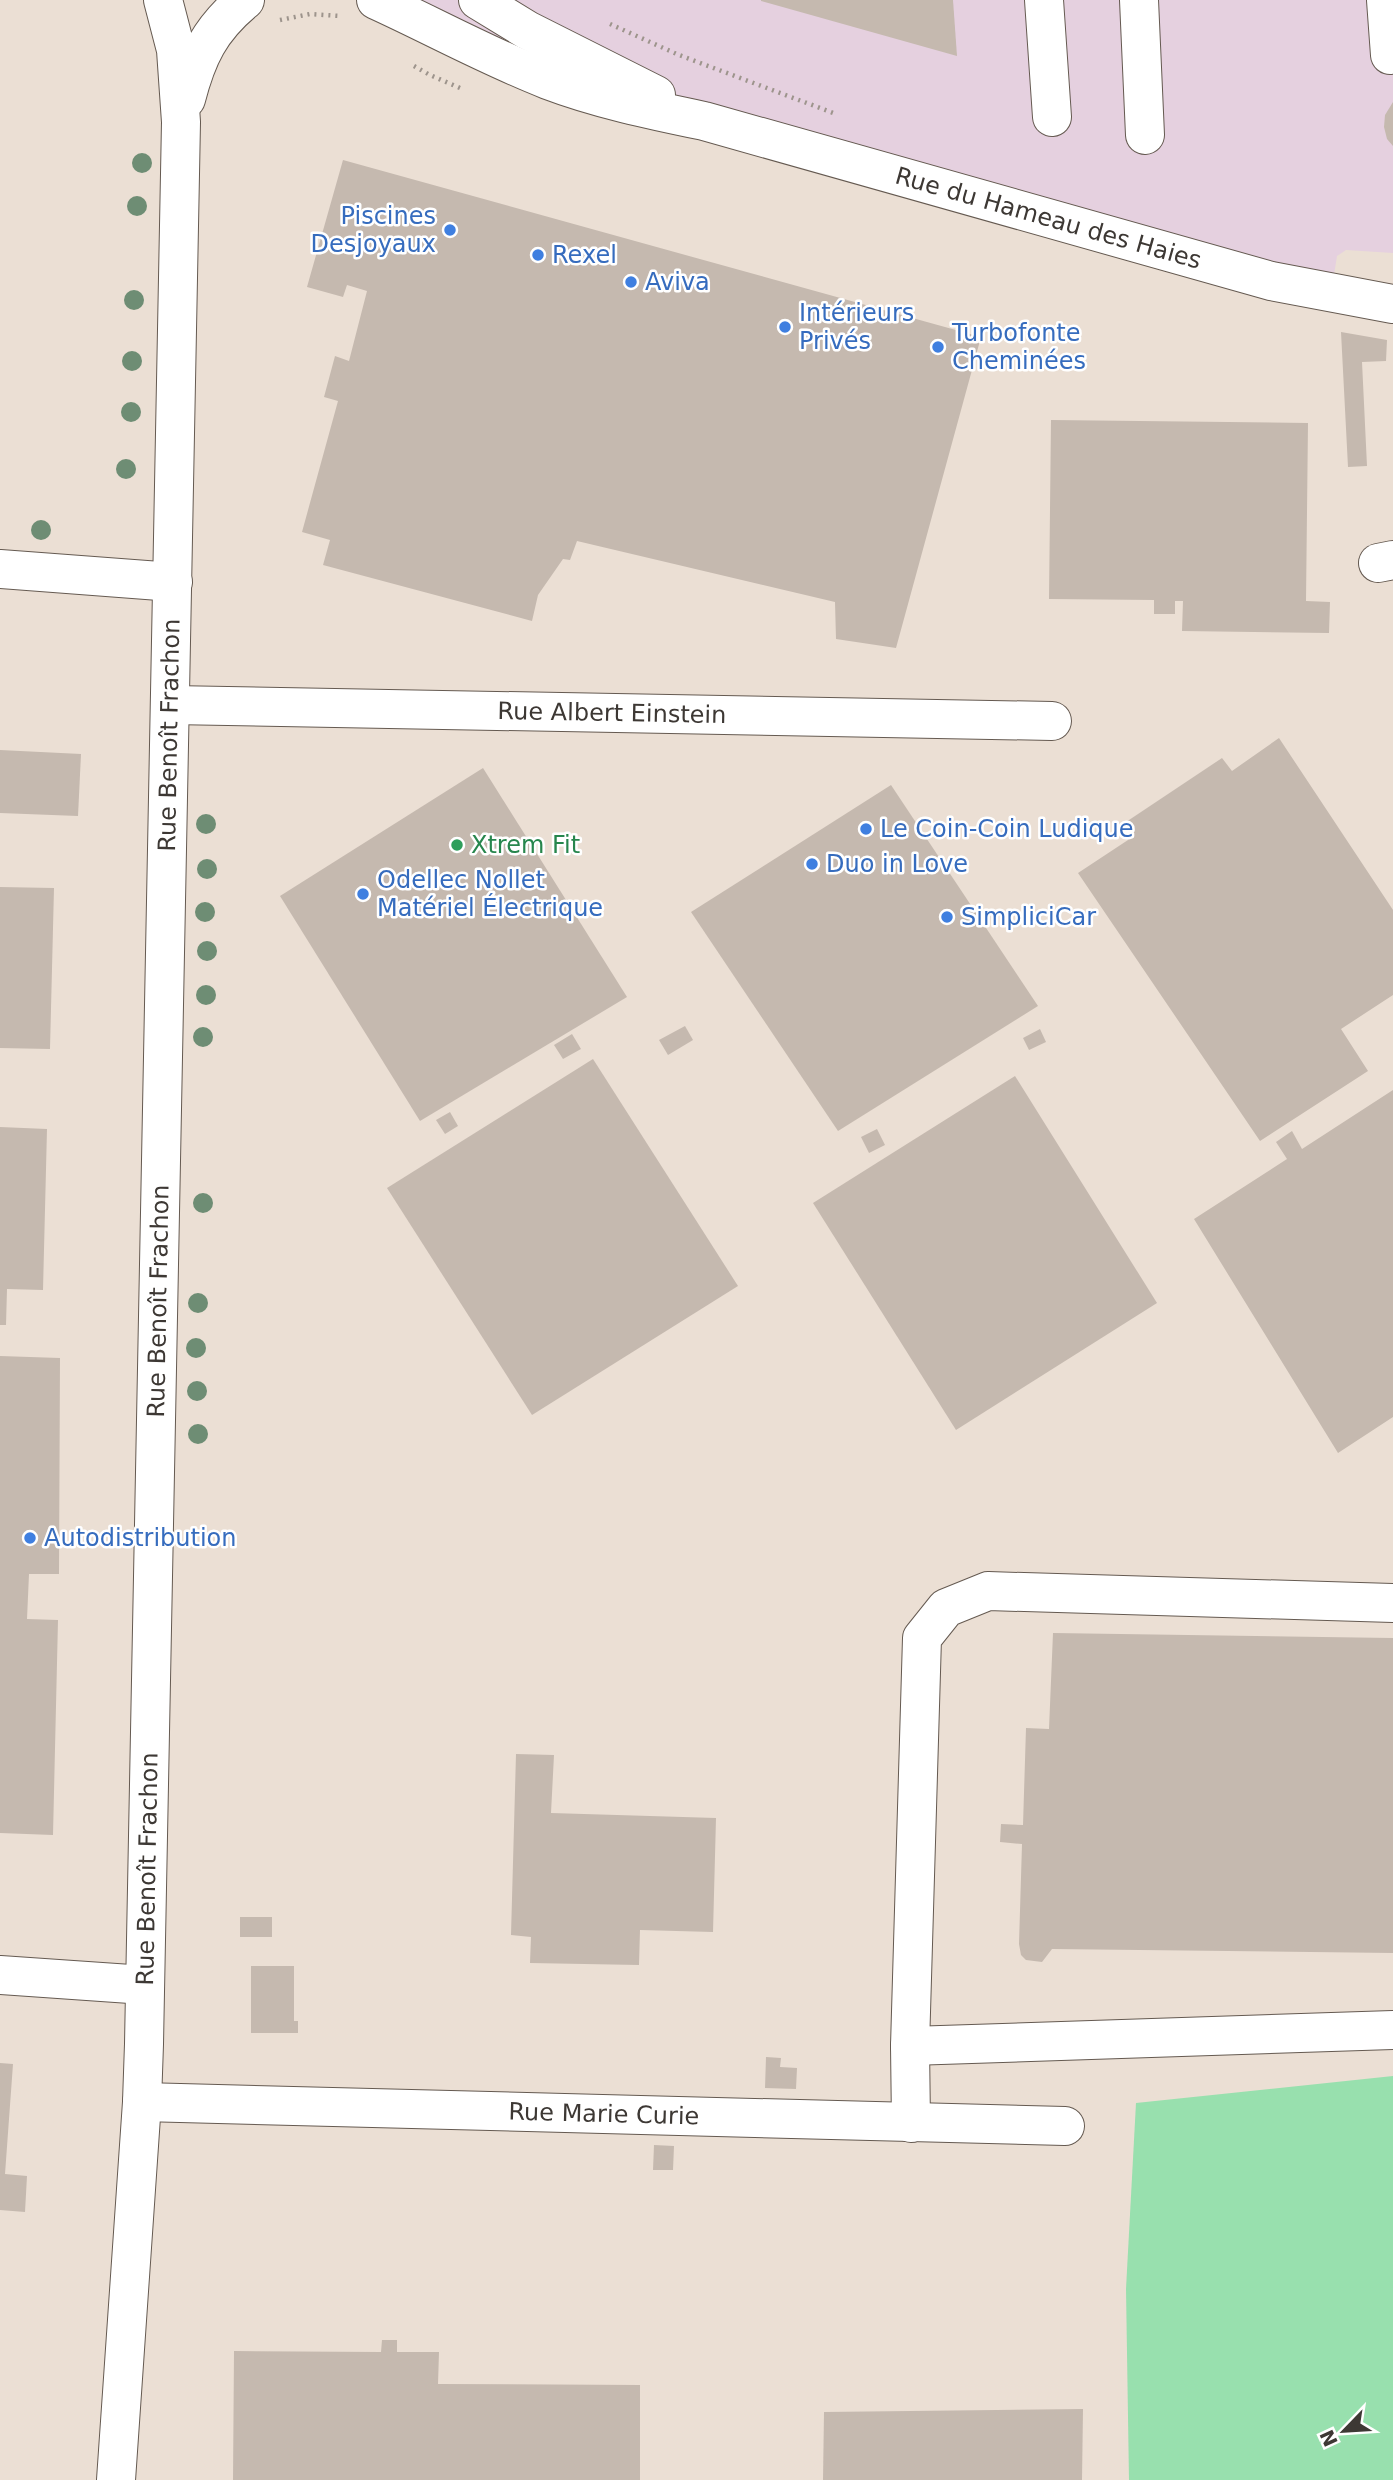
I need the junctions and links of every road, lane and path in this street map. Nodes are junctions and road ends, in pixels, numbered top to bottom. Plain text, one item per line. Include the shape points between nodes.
1 (163, 0) edge
2 (245, 0) edge
3 (376, 0) edge
4 (478, 0) edge
5 (1044, 0) edge
6 (1139, 0) edge
7 (1386, 0) edge
8 (606, 22) dead end
9 (1390, 55) dead end
10 (842, 116) dead end
11 (1052, 117) dead end
12 (704, 121) junction
13 (181, 122) junction
14 (1145, 135) dead end
15 (1393, 304) edge
16 (0, 569) edge
17 (173, 582) junction
18 (171, 705) junction
19 (1052, 721) dead end
20 (1393, 1603) edge
21 (0, 1975) edge
22 (145, 1985) junction
23 (1393, 2030) edge
24 (910, 2046) junction
25 (142, 2102) junction
26 (911, 2123) junction
27 (1065, 2126) dead end
28 (116, 2480) edge

1 - 13 street, Rue Benoît Frachon via 176,50
2 - 13 street, Rue Benoît Frachon via 221,22 200,53
3 - 12 street, Rue du Hameau des Haies via 549,80 641,108
4 - 12 street, Rue du Hameau des Haies
5 - 11 street
6 - 14 street
7 - 9 street
8 - 10 path
12 - 15 street, Rue du Hameau des Haies via 1271,281
13 - 17 street, Rue Benoît Frachon
16 - 17 street
17 - 18 street, Rue Benoît Frachon
18 - 19 street, Rue Albert Einstein
18 - 22 street, Rue Benoît Frachon
20 - 24 street via 988,1591 946,1608 922,1637
21 - 22 street
22 - 25 street, Rue Benoît Frachon
23 - 24 street
24 - 26 street
25 - 26 street, Rue Marie Curie
25 - 28 street, Rue Benoît Frachon
26 - 27 street, Rue Marie Curie

